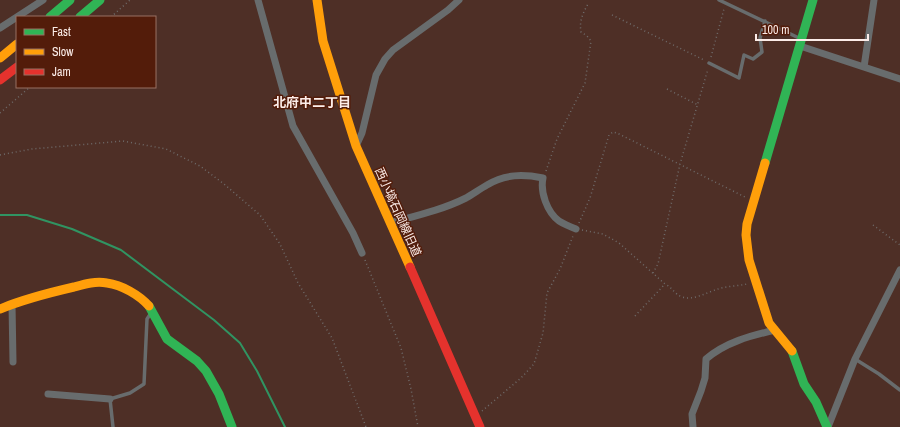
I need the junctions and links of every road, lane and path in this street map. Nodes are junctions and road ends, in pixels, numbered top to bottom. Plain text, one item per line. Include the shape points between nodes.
1 (42, 0) edge
2 (70, 0) edge
3 (100, 0) edge
4 (130, 0) edge
5 (258, 0) edge
6 (316, 0) edge
7 (459, 0) edge
8 (719, 0) edge
9 (812, 0) edge
10 (874, 0) edge
11 (727, 2) edge
12 (588, 4) dead end
13 (612, 15) dead end
14 (18, 16) edge
15 (51, 16) edge
16 (81, 16) edge
17 (112, 16) edge
18 (16, 17) edge
19 (765, 21) junction
20 (0, 28) edge
21 (801, 43) junction
22 (16, 45) edge
23 (0, 58) edge
24 (709, 63) junction
25 (864, 67) junction
26 (16, 68) edge
27 (900, 79) edge
28 (0, 80) edge
29 (29, 88) edge
30 (667, 89) dead end
31 (698, 105) junction
32 (0, 113) edge
33 (356, 146) junction
34 (0, 155) edge
35 (680, 164) junction
36 (543, 178) junction
37 (754, 201) junction
38 (390, 223) junction
39 (873, 225) dead end
40 (576, 229) junction
41 (900, 245) edge
42 (362, 253) joint
43 (900, 270) edge
44 (653, 273) junction
45 (755, 283) junction
46 (665, 284) junction
47 (12, 304) junction
48 (0, 309) edge
49 (153, 311) junction
50 (635, 316) dead end
51 (775, 330) junction
52 (855, 359) junction
53 (13, 362) dead end
54 (900, 390) edge
55 (48, 394) dead end
56 (110, 399) junction
57 (475, 416) junction
58 (113, 427) edge
59 (232, 427) edge
60 (366, 427) edge
61 (418, 427) edge
62 (480, 427) edge
63 (693, 427) edge
64 (827, 427) edge

1 - 14 street
2 - 15 main road
3 - 16 main road
4 - 17 path
5 - 42 street via 293,126 354,233
6 - 33 main road, 西小塙石岡線旧道 via 323,40
7 - 33 street via 393,50 385,59 376,75 362,134
8 - 11 lane
9 - 21 main road
10 - 25 street
11 - 19 lane
11 - 24 path
12 - 36 path via 580,25 581,32 591,41 585,83 557,139
13 - 24 path
18 - 20 street
19 - 21 lane
19 - 24 lane via 760,38 762,52 753,59 744,55 739,78
21 - 25 street
21 - 37 main road
22 - 23 main road
24 - 31 path
25 - 27 street
26 - 28 main road
29 - 32 path
30 - 31 path
31 - 35 path
33 - 38 main road, 西小塙石岡線旧道
34 - 60 path via 32,149 123,141 166,150 200,166 260,215 280,244 298,283 332,338
35 - 37 path
35 - 40 path via 617,133 610,133 590,198
35 - 44 path via 658,264
36 - 38 street via 516,175 500,178 467,198
36 - 40 street via 541,186 544,197 553,214 558,220
37 - 45 main road via 746,235
38 - 57 main road, 西小塙石岡線旧道
39 - 41 path
40 - 44 path via 603,234 619,242
40 - 57 path via 547,293 543,333 534,364 527,373
42 - 61 path via 401,348
43 - 52 street
44 - 46 path
45 - 46 path via 719,289 691,298 675,294 670,286
45 - 51 main road via 765,313
46 - 50 path
47 - 48 main road
47 - 49 main road via 46,292 100,282 121,287 139,296
47 - 53 street
49 - 56 lane via 147,319 144,384 130,393
49 - 59 main road via 164,336 207,372
51 - 63 street via 726,345 706,359 705,378 692,414
51 - 64 main road via 792,352 804,384 816,402
52 - 54 lane
52 - 64 street
55 - 56 street
56 - 58 lane
57 - 62 main road, 西小塙石岡線旧道

